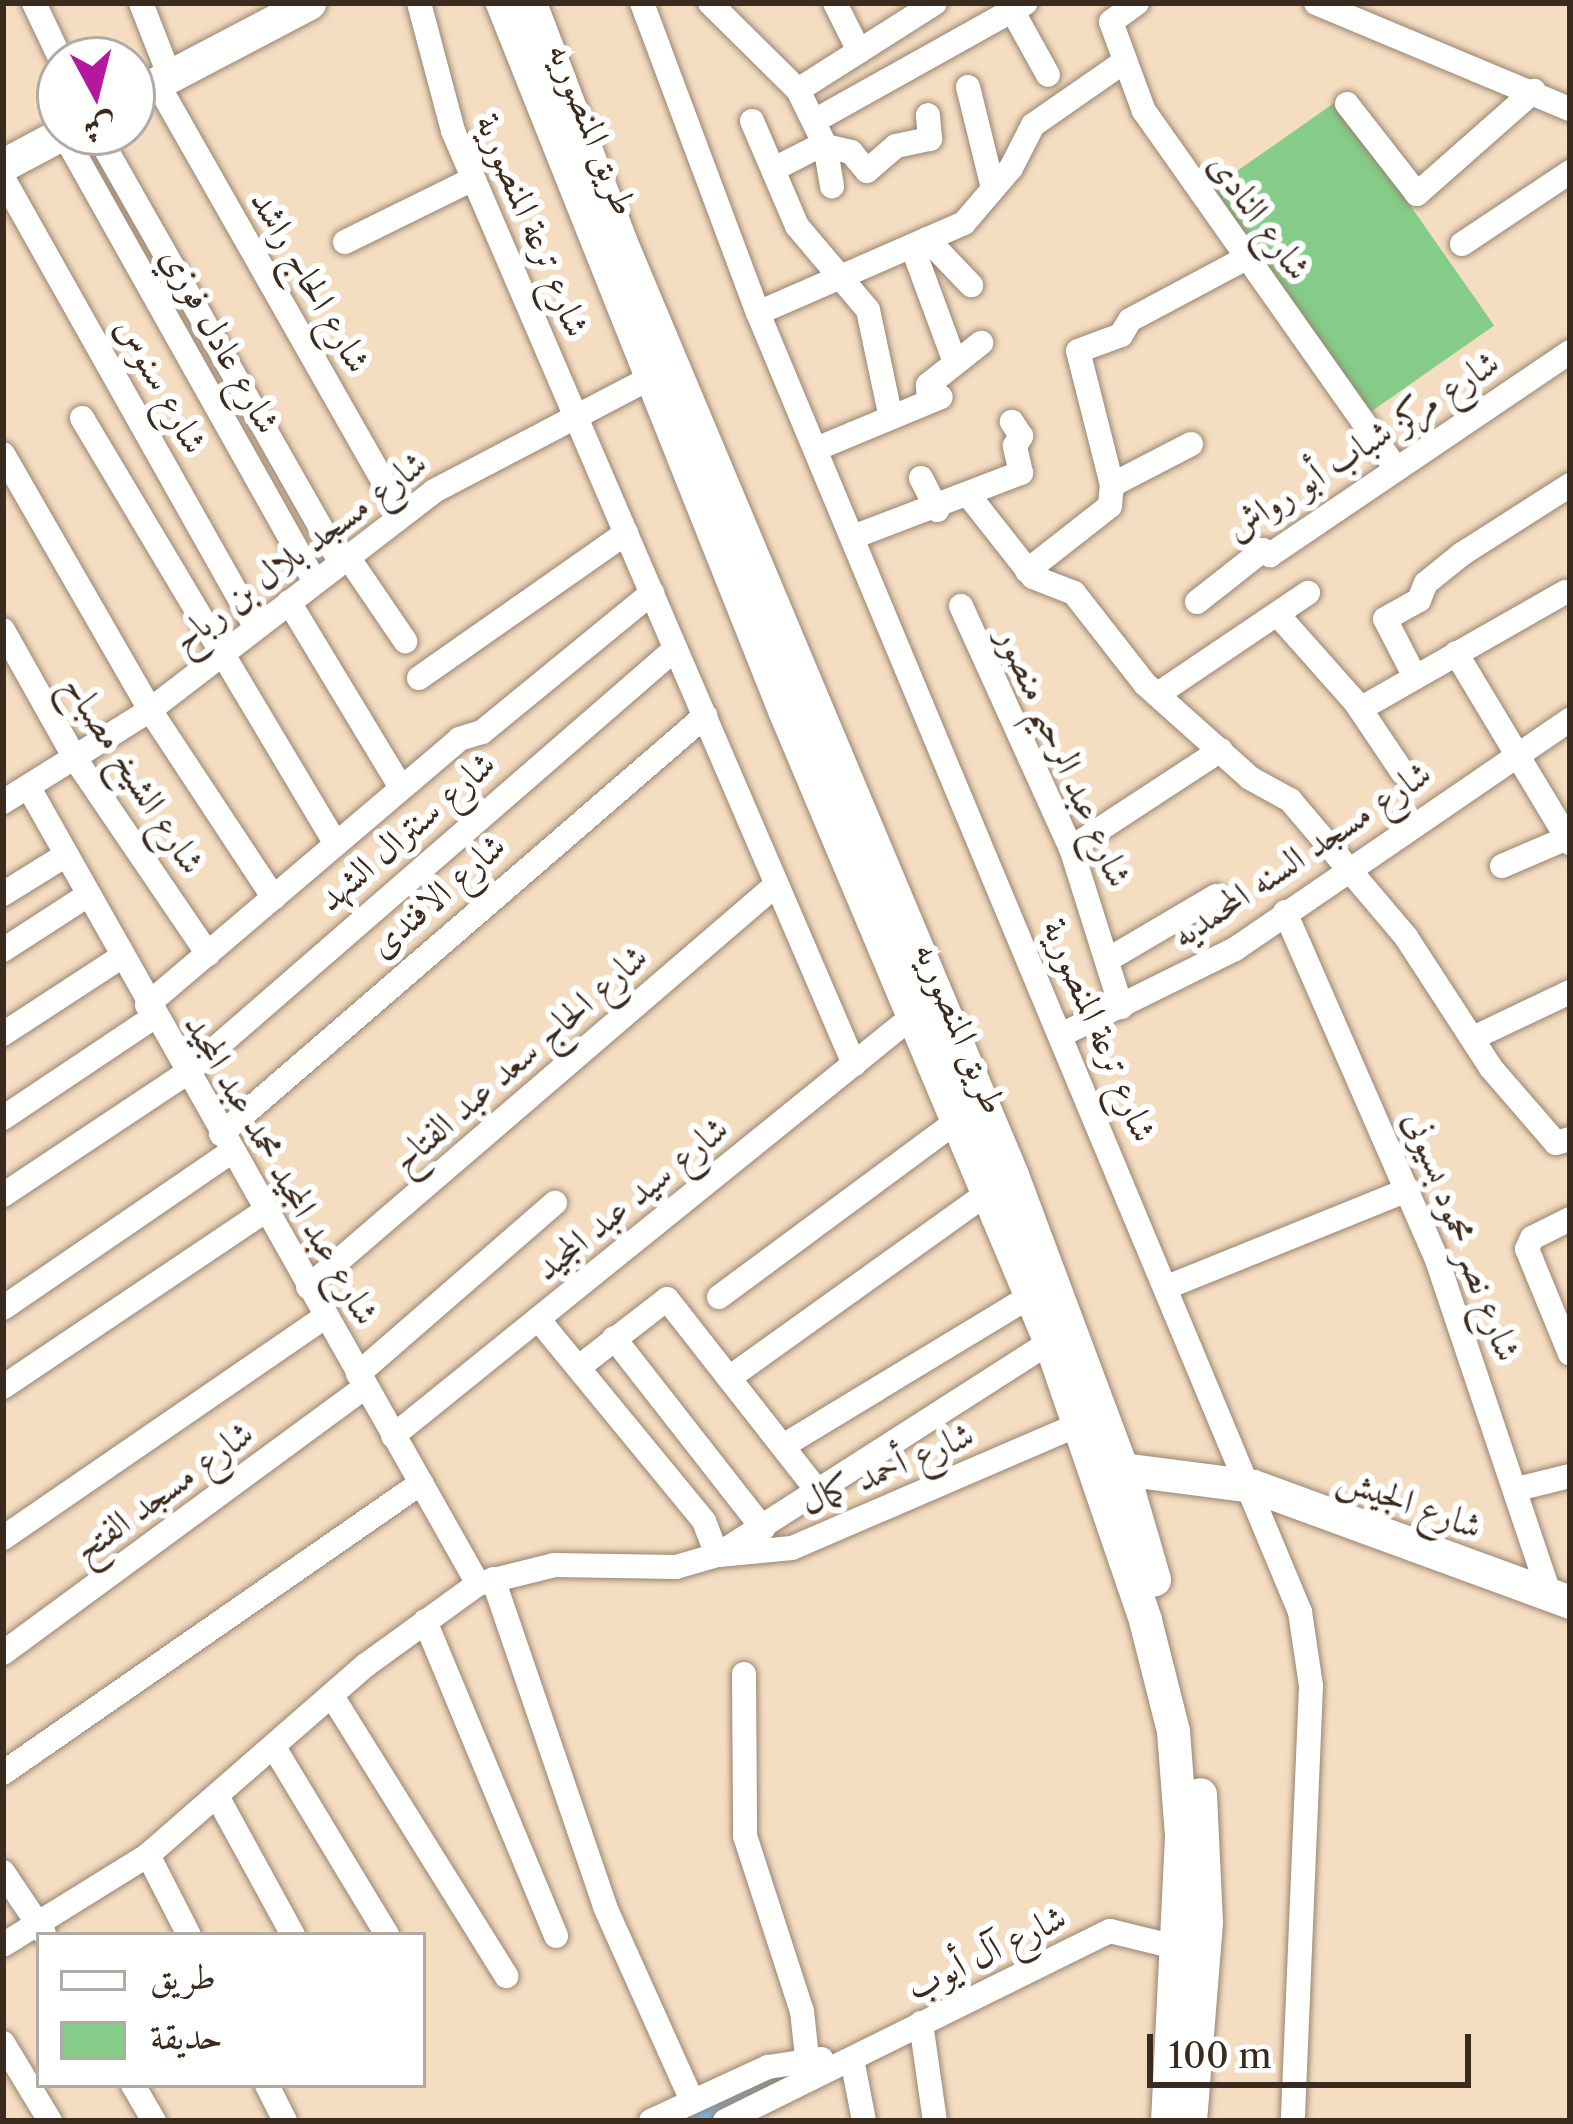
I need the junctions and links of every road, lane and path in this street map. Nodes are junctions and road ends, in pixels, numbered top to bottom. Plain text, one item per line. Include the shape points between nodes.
1 (34, 3) edge
2 (141, 3) edge
3 (309, 3) edge
4 (419, 3) edge
5 (502, 3) edge
6 (530, 3) edge
7 (642, 3) edge
8 (710, 3) edge
9 (836, 3) edge
10 (935, 3) edge
11 (1137, 3) edge
12 (1316, 3) edge
13 (1018, 7) edge
14 (50, 36) edge
15 (146, 36) edge
16 (859, 51) junction
17 (1125, 61) junction
18 (1048, 75) dead end
19 (156, 83) edge
20 (968, 87) dead end
21 (156, 90) edge
22 (798, 90) junction
23 (1534, 91) junction
24 (1347, 104) dead end
25 (1570, 109) edge
26 (928, 115) dead end
27 (816, 120) junction
28 (752, 121) dead end
29 (825, 145) junction
30 (36, 146) edge
31 (77, 156) edge
32 (110, 156) edge
33 (5, 161) edge
34 (778, 167) junction
35 (1570, 172) edge
36 (473, 179) junction
37 (992, 184) junction
38 (832, 186) dead end
39 (345, 242) dead end
40 (920, 243) junction
41 (1462, 244) dead end
42 (1246, 258) junction
43 (841, 277) junction
44 (970, 285) dead end
45 (758, 313) junction
46 (981, 343) dead end
47 (1570, 352) edge
48 (955, 362) junction
49 (650, 378) junction
50 (575, 415) junction
51 (82, 418) dead end
52 (891, 418) junction
53 (1012, 422) dead end
54 (1191, 444) dead end
55 (816, 449) junction
56 (3, 454) edge
57 (1394, 466) junction
58 (920, 478) dead end
59 (1570, 484) edge
60 (1112, 485) junction
61 (970, 497) junction
62 (937, 510) junction
63 (402, 514) junction
64 (626, 533) junction
65 (853, 537) junction
66 (344, 560) junction
67 (1027, 572) junction
68 (315, 582) junction
69 (1565, 592) dead end
70 (652, 593) junction
71 (1308, 593) dead end
72 (289, 602) junction
73 (1197, 602) dead end
74 (962, 605) dead end
75 (1279, 615) junction
76 (256, 628) junction
77 (3, 630) edge
78 (405, 641) dead end
79 (675, 649) junction
80 (1456, 653) junction
81 (218, 657) junction
82 (1415, 677) junction
83 (418, 678) dead end
84 (1157, 694) junction
85 (798, 705) junction
86 (150, 710) junction
87 (1360, 710) junction
88 (705, 716) junction
89 (1570, 720) edge
90 (1221, 750) junction
91 (1518, 754) junction
92 (76, 760) junction
93 (1402, 773) dead end
94 (29, 788) junction
95 (401, 788) junction
96 (3, 802) edge
97 (1567, 834) edge
98 (336, 844) junction
99 (1070, 848) junction
100 (66, 855) junction
101 (1502, 866) dead end
102 (1345, 867) junction
103 (777, 884) junction
104 (3, 894) edge
105 (88, 895) junction
106 (1216, 896) dead end
107 (274, 898) junction
108 (1285, 912) junction
109 (3, 950) edge
110 (208, 954) junction
111 (121, 957) junction
112 (1109, 959) junction
113 (1570, 992) edge
114 (1121, 1007) junction
115 (150, 1011) junction
116 (913, 1016) junction
117 (3, 1034) edge
118 (1063, 1034) junction
119 (1472, 1038) junction
120 (854, 1064) junction
121 (188, 1072) junction
122 (3, 1118) edge
123 (957, 1121) junction
124 (1562, 1139) edge
125 (226, 1143) junction
126 (1408, 1190) junction
127 (987, 1192) junction
128 (3, 1195) edge
129 (555, 1203) dead end
130 (265, 1211) junction
131 (1570, 1219) edge
132 (1170, 1286) junction
133 (308, 1287) junction
134 (1031, 1296) junction
135 (718, 1297) dead end
136 (3, 1308) edge
137 (325, 1317) junction
138 (538, 1319) junction
139 (614, 1338) junction
140 (1050, 1342) junction
141 (1570, 1354) edge
142 (579, 1367) junction
143 (729, 1378) junction
144 (362, 1380) junction
145 (3, 1387) edge
146 (1080, 1424) junction
147 (394, 1436) junction
148 (783, 1446) junction
149 (1137, 1470) junction
150 (1570, 1476) edge
151 (1238, 1483) junction
152 (421, 1484) junction
153 (1517, 1489) junction
154 (819, 1492) junction
155 (763, 1529) junction
156 (3, 1538) edge
157 (717, 1555) junction
158 (485, 1582) junction
159 (1560, 1599) edge
160 (425, 1621) junction
161 (7, 1641) edge
162 (744, 1675) dead end
163 (332, 1696) junction
164 (275, 1749) junction
165 (3, 1773) edge
166 (218, 1798) junction
167 (148, 1855) junction
168 (3, 1872) edge
169 (42, 1929) edge
170 (188, 1932) edge
171 (291, 1932) edge
172 (385, 1932) edge
173 (556, 1936) dead end
174 (3, 1945) edge
175 (1171, 1946) junction
176 (506, 1976) dead end
177 (921, 2023) junction
178 (3, 2043) edge
179 (1182, 2048) junction
180 (807, 2057) junction
181 (844, 2062) junction
182 (135, 2088) edge
183 (269, 2088) edge
184 (692, 2101) junction
185 (50, 2121) edge
186 (154, 2121) edge
187 (286, 2121) edge
188 (651, 2121) edge
189 (725, 2121) edge
190 (864, 2121) edge
191 (934, 2121) edge
192 (1166, 2121) edge
193 (1190, 2121) edge
194 (1293, 2121) edge

1 - 14 street
2 - 15 street, شارع الحاج راشد
3 - 19 main road
4 - 36 street, شارع ترعة المنصورية via 444,107
5 - 49 main road, طريق المنصوريه
6 - 85 main road, طريق المنصوريه
7 - 45 street, شارع ترعة المنصورية
8 - 22 street
9 - 16 street
10 - 16 street
11 - 17 street, شارع النادى via 1111,22
12 - 23 street
13 - 18 street
13 - 27 street
16 - 22 street
17 - 37 street via 1033,124 1011,168
17 - 42 street, شارع النادى via 1144,111
20 - 37 street
21 - 63 street, شارع الحاج راشد
22 - 27 street
23 - 24 street via 1417,194
23 - 25 street
26 - 29 street via 930,139 865,171 854,153
27 - 29 street
28 - 34 street
29 - 34 street
29 - 38 street
30 - 33 main road
31 - 68 street, شارع عادل فوزي
32 - 66 street
33 - 76 street, شارع سنوس
34 - 43 street via 797,226
35 - 41 street
36 - 39 street
36 - 50 street, شارع ترعة المنصورية
37 - 40 street via 964,223
40 - 43 street
40 - 44 street
40 - 48 street
42 - 57 street, شارع النادى
42 - 60 street via 1130,320 1121,335 1078,352
43 - 45 street
43 - 52 street via 877,330
45 - 55 street, شارع ترعة المنصورية
46 - 48 street
47 - 57 street, شارع مركز شباب أبو رواش
48 - 52 street via 928,385 935,399
49 - 50 street, شارع مسجد بلال بن رباح
49 - 85 main road, طريق المنصوريه
50 - 63 street, شارع مسجد بلال بن رباح via 460,473
50 - 64 street, شارع ترعة المنصورية
51 - 81 street
52 - 55 street
53 - 61 street via 1021,436 1015,447 1022,472
54 - 60 street
55 - 65 street, شارع ترعة المنصورية
56 - 86 street
57 - 73 street, شارع مركز شباب أبو رواش
58 - 62 street
59 - 82 street via 1462,554 1417,602 1384,620
60 - 67 street via 1110,506
61 - 62 street
61 - 67 street
62 - 65 street
63 - 66 street, شارع مسجد بلال بن رباح
64 - 70 street, شارع ترعة المنصورية
64 - 83 street
65 - 118 street, شارع ترعة المنصورية
66 - 68 street, شارع مسجد بلال بن رباح
66 - 78 street
67 - 84 street via 1074,593
68 - 72 street, شارع مسجد بلال بن رباح
69 - 80 street
70 - 79 street, شارع ترعة المنصورية
70 - 95 street
71 - 75 street
72 - 76 street, شارع مسجد بلال بن رباح
72 - 95 street
74 - 99 street, شارع عبد الرحيم منصور
75 - 84 street
75 - 87 street
76 - 81 street, شارع مسجد بلال بن رباح
77 - 92 street, شارع الشيخ مصباح
79 - 88 street, شارع ترعة المنصورية
79 - 121 street, شارع سنترال الشهد
80 - 82 street
80 - 91 street
81 - 86 street, شارع مسجد بلال بن رباح
81 - 98 street
82 - 87 street
84 - 90 street
85 - 116 main road, طريق المنصوريه
85 - 149 main road, طريق المنصوريه
86 - 92 street, شارع مسجد بلال بن رباح
86 - 107 street
87 - 93 street
88 - 103 street, شارع ترعة المنصورية
88 - 125 street, شارع الافندى
89 - 91 street, شارع مسجد السنه المحمديه
90 - 99 street
90 - 102 street via 1290,800
91 - 97 street
91 - 102 street, شارع مسجد السنه المحمديه
92 - 94 street, شارع مسجد بلال بن رباح
92 - 110 street, شارع الشيخ مصباح
94 - 96 street, شارع مسجد بلال بن رباح
94 - 100 street, شارع عبد المجيد محمد عبد المجيد
95 - 98 street
97 - 101 street
98 - 107 street
99 - 112 street, شارع عبد الرحيم منصور
100 - 104 street
100 - 105 street, شارع عبد المجيد محمد عبد المجيد
102 - 108 street, شارع مسجد السنه المحمديه
102 - 119 street via 1406,937
103 - 120 street, شارع ترعة المنصورية
103 - 133 street, شارع الحاج سعد عبد الفتاح
105 - 109 street
105 - 111 street, شارع عبد المجيد محمد عبد المجيد
106 - 112 street
107 - 110 street
108 - 114 street, شارع مسجد السنه المحمديه via 1211,963
108 - 126 street, شارع نصر محمود بسيونى
110 - 115 street
111 - 115 street, شارع عبد المجيد محمد عبد المجيد
111 - 117 street
112 - 114 street, شارع عبد الرحيم منصور
113 - 119 street
114 - 118 street, شارع مسجد السنه المحمديه
115 - 121 street, شارع عبد المجيد محمد عبد المجيد
115 - 122 street
116 - 120 street, شارع سيد عبد المجيد
116 - 123 main road, طريق المنصوريه
118 - 132 street, شارع ترعة المنصورية
119 - 124 street
120 - 138 street, شارع سيد عبد المجيد
121 - 125 street, شارع عبد المجيد محمد عبد المجيد
121 - 128 street, شارع سنترال الشهد
123 - 127 main road, طريق المنصوريه
123 - 135 street
125 - 130 street, شارع عبد المجيد محمد عبد المجيد
125 - 136 street, شارع الافندى
126 - 132 street
126 - 153 street, شارع نصر محمود بسيونى
127 - 134 main road, طريق المنصوريه
127 - 143 street
129 - 144 street, شارع مسجد الفتح
130 - 133 street, شارع عبد المجيد محمد عبد المجيد
130 - 145 street
131 - 141 street via 1532,1238 1528,1249
132 - 151 street, شارع ترعة المنصورية
133 - 137 street, شارع عبد المجيد محمد عبد المجيد
134 - 140 main road, طريق المنصوريه
134 - 148 street
137 - 144 street, شارع عبد المجيد محمد عبد المجيد
137 - 156 street
138 - 142 street
138 - 147 street, شارع سيد عبد المجيد
139 - 142 street
139 - 143 street via 667,1299
139 - 155 street
140 - 146 main road, طريق المنصوريه
140 - 154 street
142 - 157 street via 704,1521
143 - 148 street
144 - 147 street, شارع عبد المجيد محمد عبد المجيد
144 - 161 street, شارع مسجد الفتح
146 - 157 street, شارع أحمد كمال via 792,1548
146 - 175 main road, طريق المنصوريه via 1173,1731 1181,1836
147 - 152 street, شارع عبد المجيد محمد عبد المجيد
148 - 154 street
149 - 151 main road, شارع الجيش
149 - 179 main road, طريق المنصوريه via 1196,1761 1206,1922
150 - 153 street
151 - 159 main road, شارع الجيش
151 - 194 street, شارع ترعة المنصورية via 1309,1657
152 - 158 street, شارع عبد المجيد محمد عبد المجيد
152 - 165 street
153 - 159 street, شارع نصر محمود بسيونى
154 - 155 street
155 - 157 street
157 - 158 street via 676,1567 555,1565
158 - 160 street
158 - 184 street, شارع عبد المجيد محمد عبد المجيد via 605,1907
160 - 163 street
160 - 173 street
162 - 180 street via 745,1836 802,2011
163 - 164 street
163 - 176 street
164 - 166 street
164 - 172 street
166 - 167 street
166 - 171 street
167 - 169 street
167 - 170 street
168 - 169 street
169 - 174 street
175 - 177 street, شارع آل أيوب via 1110,1931
175 - 179 main road, طريق المنصوريه
177 - 181 street, شارع آل أيوب
177 - 191 street
178 - 185 street
179 - 192 main road, طريق المنصوريه
179 - 193 main road, طريق المنصوريه
180 - 181 street
180 - 184 street
181 - 189 street, شارع آل أيوب
181 - 190 street
182 - 186 street
183 - 187 street
184 - 188 street

